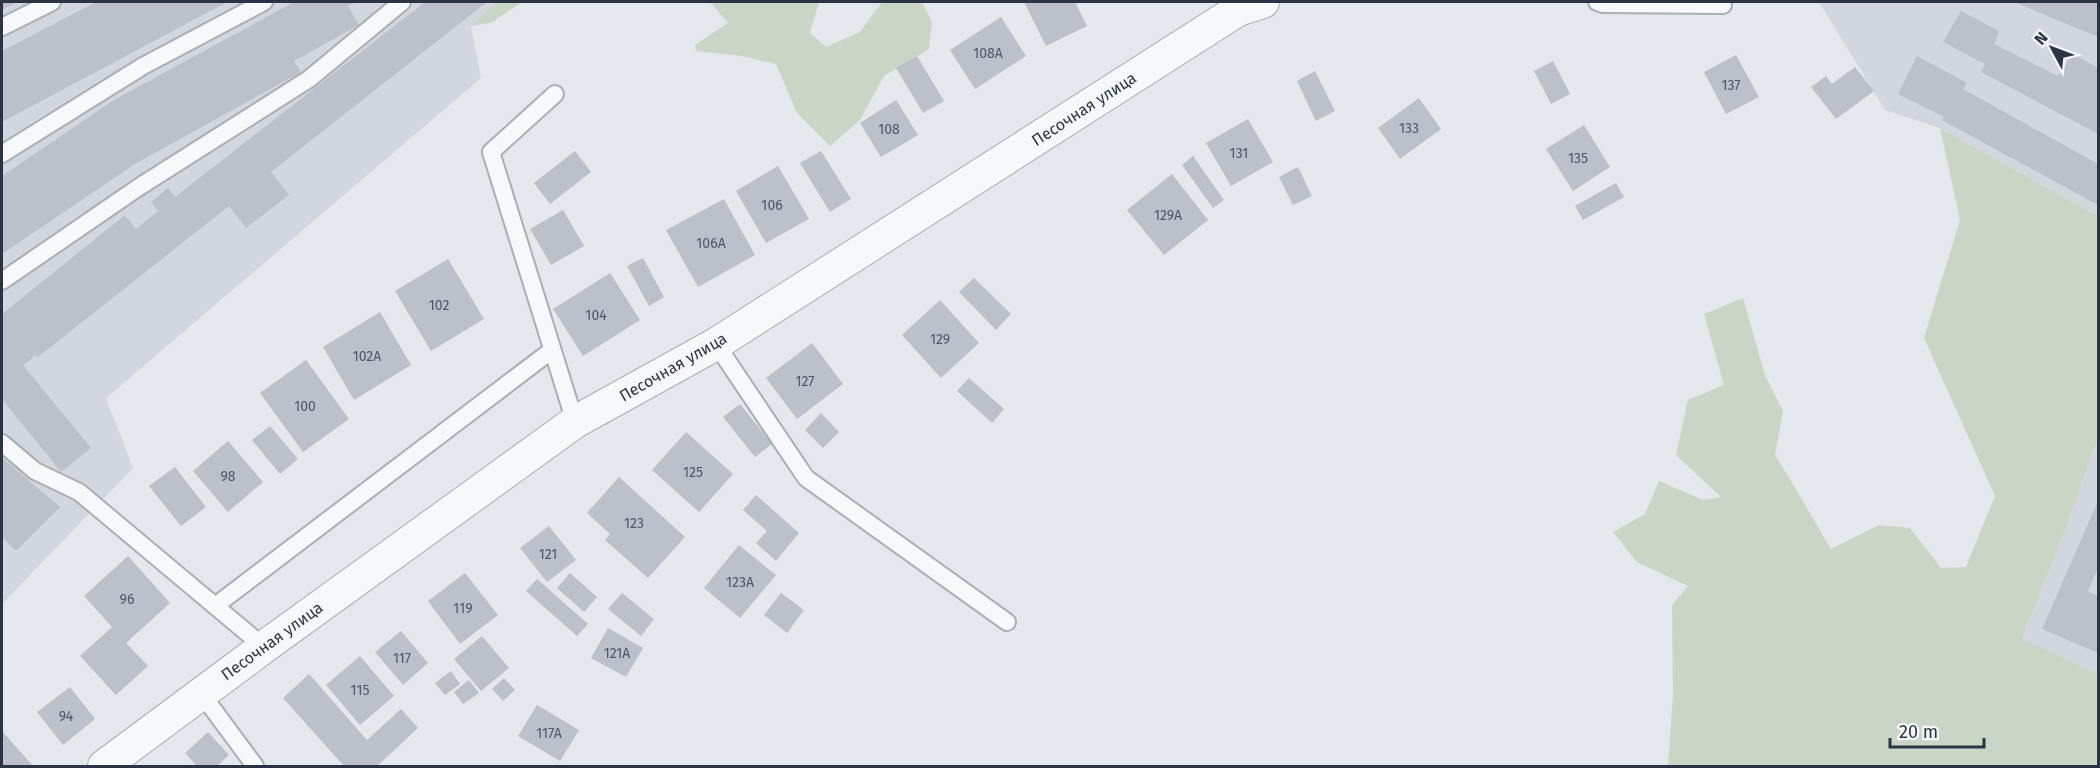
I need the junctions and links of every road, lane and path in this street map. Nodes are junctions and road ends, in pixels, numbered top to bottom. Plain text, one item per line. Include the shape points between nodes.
1 (52, 2) edge
2 (264, 2) edge
3 (402, 2) edge
4 (1263, 2) edge
5 (1597, 2) edge
6 (1723, 5) dead end
7 (2, 27) edge
8 (555, 94) dead end
9 (2, 154) edge
10 (2, 281) edge
11 (716, 344) junction
12 (552, 350) junction
13 (575, 422) junction
14 (2, 443) edge
15 (215, 606) junction
16 (1007, 622) dead end
17 (264, 647) junction
18 (201, 693) junction
19 (104, 766) edge
20 (255, 766) edge

1 - 7 lane
2 - 9 lane via 143,66
3 - 10 lane via 309,79 139,187
4 - 11 street, Песочная улица via 1238,10
5 - 6 lane
8 - 12 lane via 491,152
11 - 13 street, Песочная улица
11 - 16 lane via 806,478
12 - 13 lane
12 - 15 lane
13 - 17 street, Песочная улица
14 - 15 lane via 34,471 79,492
15 - 17 lane
17 - 18 street, Песочная улица
18 - 19 street, Песочная улица
18 - 20 lane

